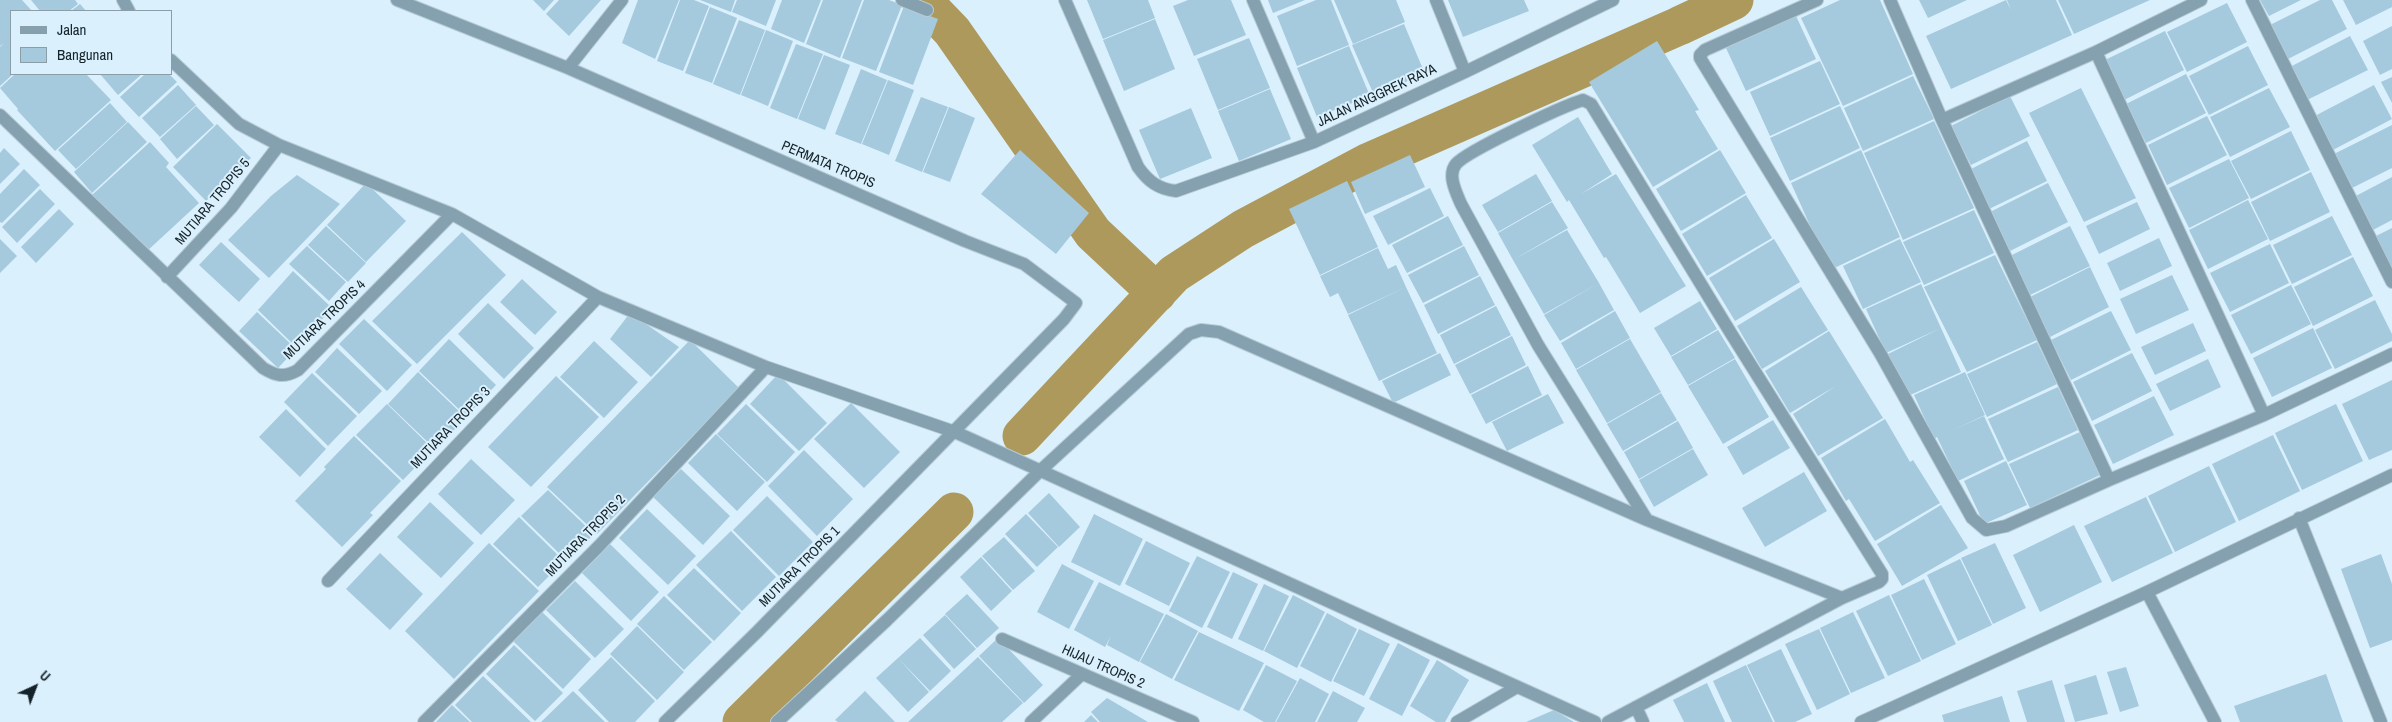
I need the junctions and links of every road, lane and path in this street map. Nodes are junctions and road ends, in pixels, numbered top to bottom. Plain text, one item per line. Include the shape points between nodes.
1 (622, 0) edge
2 (902, 0) edge
3 (1065, 0) edge
4 (1253, 0) edge
5 (1436, 0) edge
6 (1613, 0) edge
7 (1817, 0) edge
8 (1890, 0) edge
9 (2201, 0) edge
10 (2252, 0) edge
11 (405, 2) edge
12 (927, 10) dead end
13 (2096, 52) junction
14 (172, 61) edge
15 (568, 68) junction
16 (1465, 72) junction
17 (0, 116) edge
18 (1942, 120) junction
19 (1314, 142) junction
20 (279, 145) junction
21 (452, 214) junction
22 (167, 277) junction
23 (2392, 282) edge
24 (598, 297) junction
25 (2392, 354) edge
26 (766, 367) junction
27 (2264, 415) junction
28 (955, 432) junction
29 (1041, 470) junction
30 (2392, 475) edge
31 (2108, 480) junction
32 (2299, 518) junction
33 (1647, 520) junction
34 (328, 581) dead end
35 (2147, 592) junction
36 (1842, 598) junction
37 (1002, 639) dead end
38 (1082, 674) junction
39 (1518, 686) junction
40 (1636, 707) junction
41 (424, 722) edge
42 (665, 722) edge
43 (777, 722) edge
44 (1031, 722) edge
45 (1193, 722) edge
46 (1457, 722) edge
47 (1595, 722) edge
48 (1608, 722) edge
49 (1644, 722) edge
50 (1861, 722) edge
51 (2215, 722) edge
52 (2381, 722) edge

1 - 15 street
2 - 12 street
3 - 19 street, JALAN ANGGREK RAYA via 1130,153 1147,179 1163,189 1176,191
4 - 19 street
5 - 16 street
6 - 16 street, JALAN ANGGREK RAYA
7 - 31 street via 1705,50 1700,55 1702,62 1880,353 1972,518 1986,530 2006,526
8 - 18 street
9 - 13 street
10 - 23 street
11 - 15 street, PERMATA TROPIS
13 - 18 street
13 - 27 street
14 - 20 street via 239,124
15 - 28 street, PERMATA TROPIS via 1024,264 1076,303
16 - 19 street, JALAN ANGGREK RAYA
17 - 22 street
18 - 31 street
20 - 21 street
20 - 22 street, MUTIARA TROPIS 5 via 231,208
21 - 22 street, MUTIARA TROPIS 4 via 298,370 289,375 273,374 263,368
21 - 24 street
24 - 26 street
24 - 34 street, MUTIARA TROPIS 3
25 - 27 street
26 - 28 street
26 - 41 street, MUTIARA TROPIS 2 via 599,546
27 - 31 street
28 - 29 street
28 - 42 street, MUTIARA TROPIS 1
29 - 33 street via 1189,334 1201,330 1218,332
29 - 39 street
29 - 43 street via 888,620
30 - 32 street
32 - 35 street
32 - 52 street
33 - 36 street
33 - 36 street via 1538,345 1461,204 1452,181 1455,165 1472,152 1583,100 1591,104 1881,571 1879,582
35 - 50 street
35 - 51 street
36 - 40 street
37 - 38 street, HIJAU TROPIS 2
38 - 44 street
38 - 45 street, HIJAU TROPIS 2
39 - 46 street
39 - 47 street
40 - 48 street
40 - 49 street

